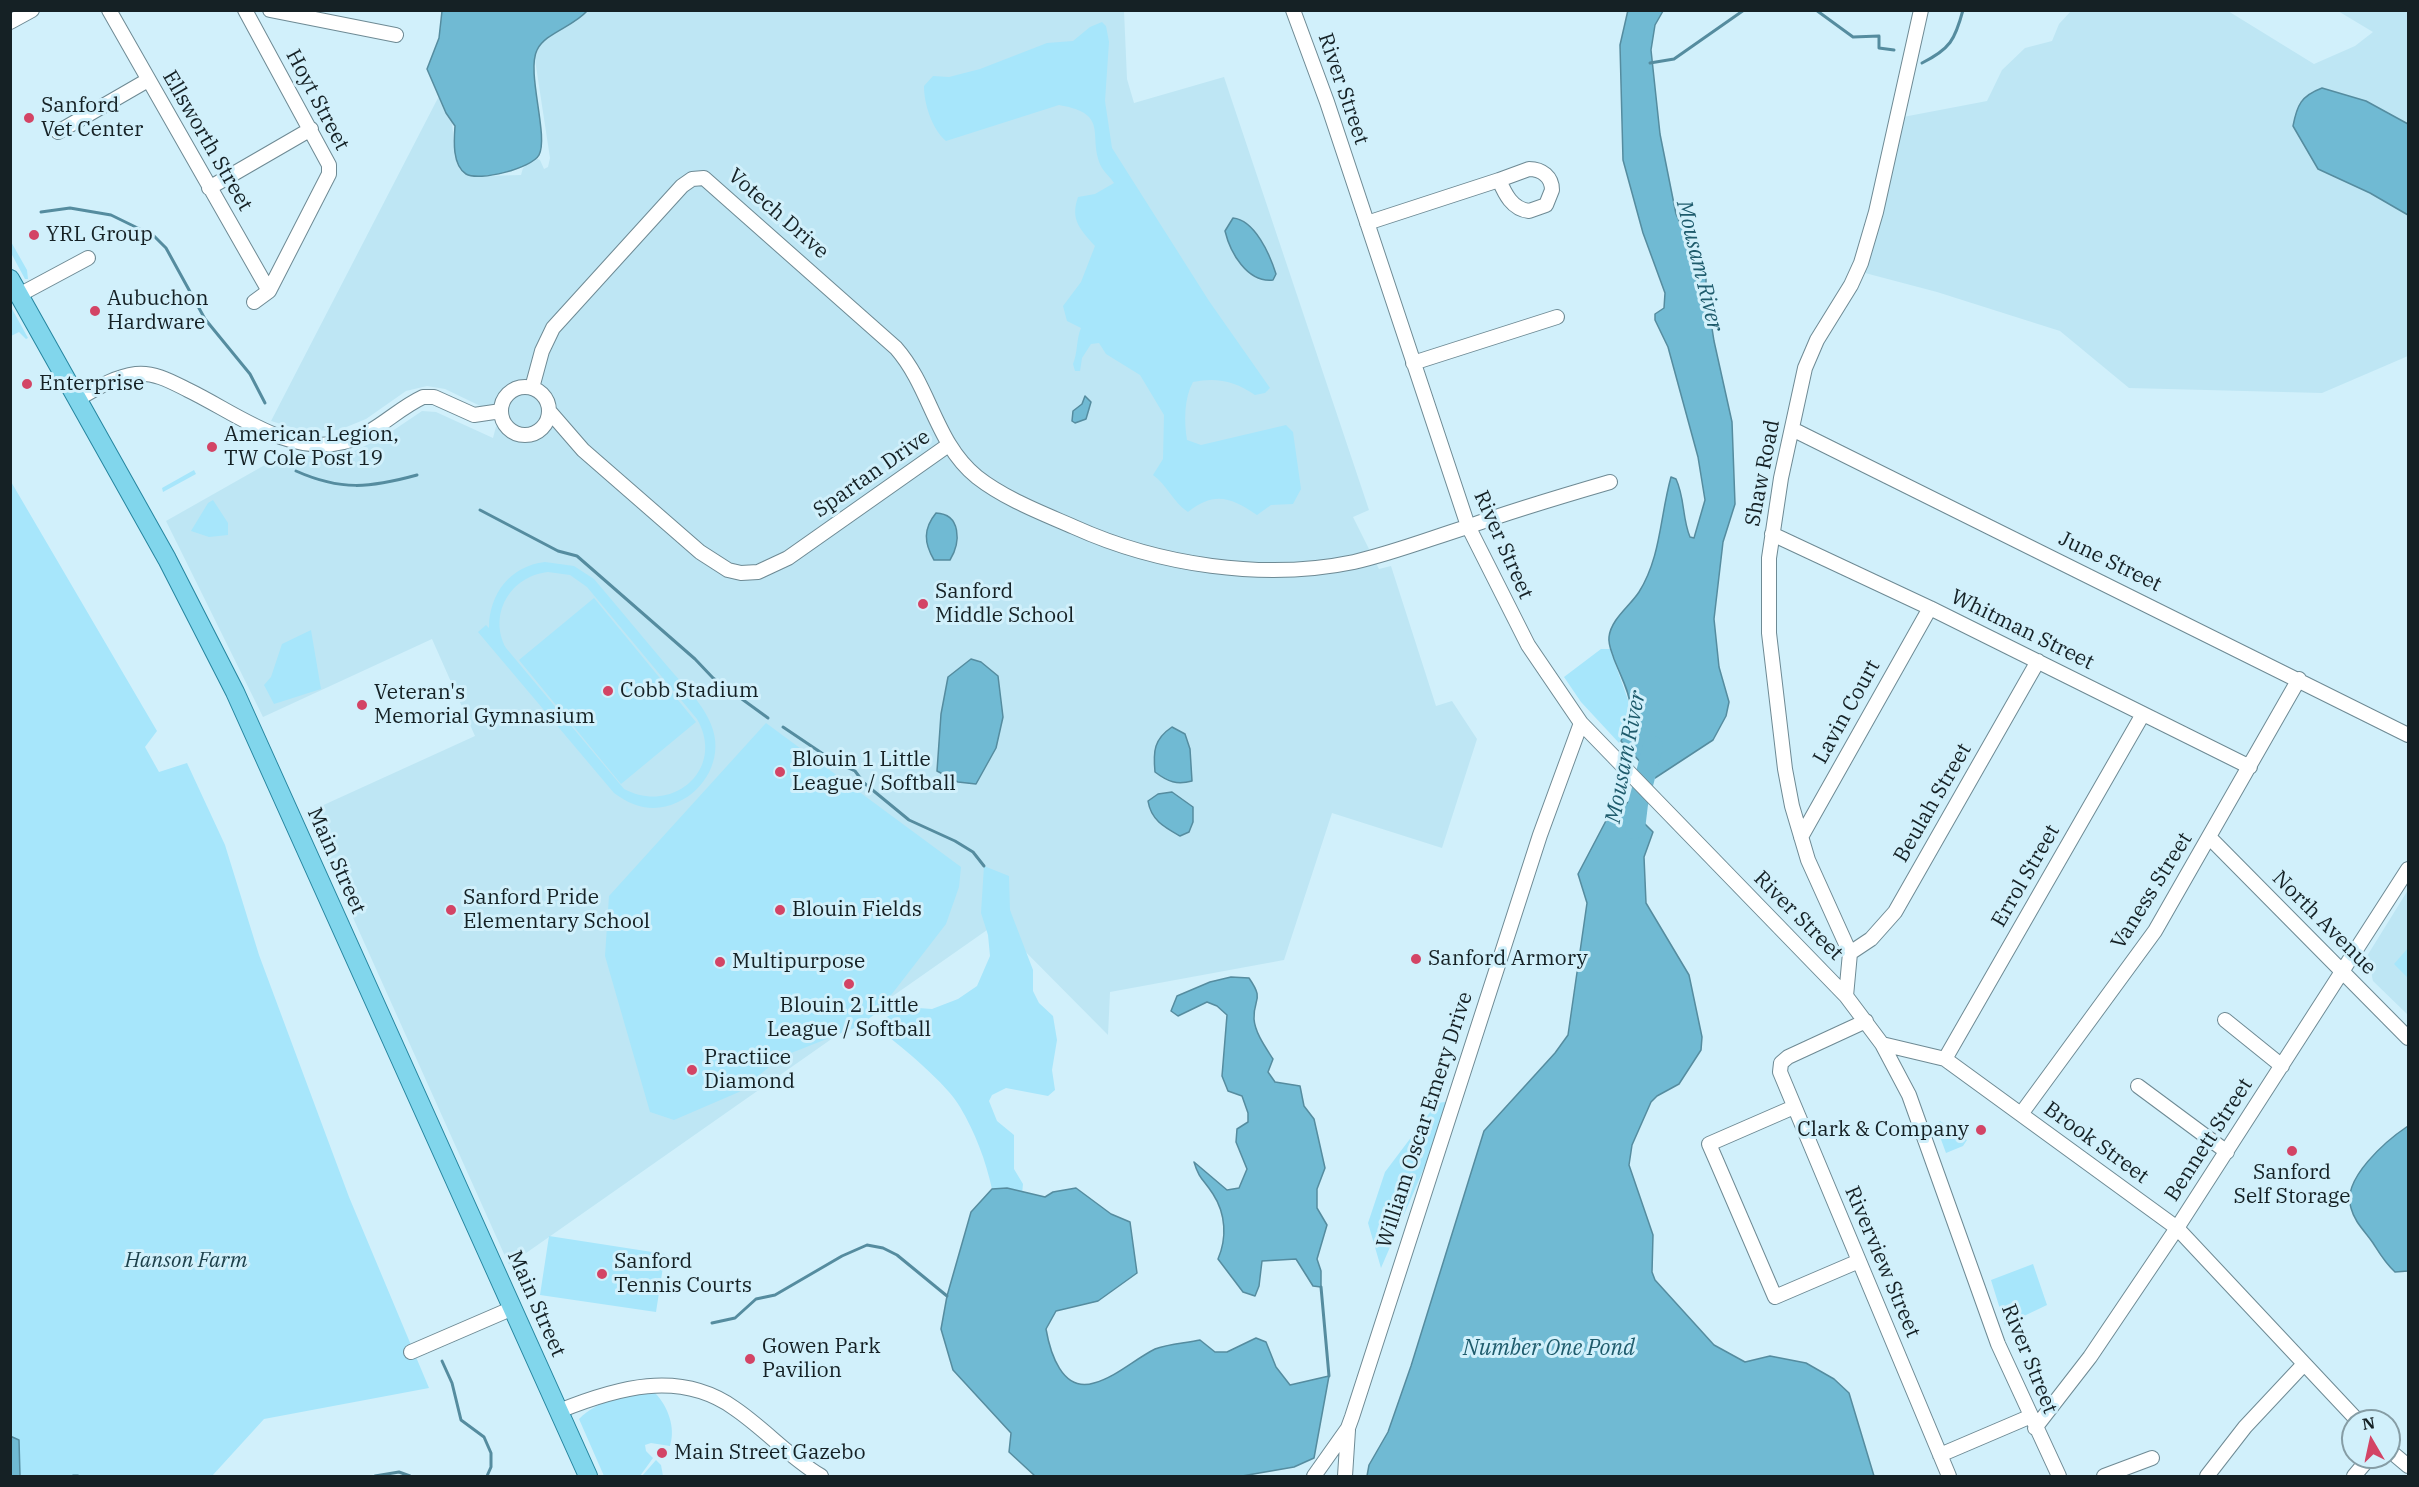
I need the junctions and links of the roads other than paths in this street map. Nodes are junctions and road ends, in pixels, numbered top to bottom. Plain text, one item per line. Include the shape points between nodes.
1 (32, 10) edge
2 (109, 10) edge
3 (245, 10) edge
4 (270, 10) edge
5 (1293, 10) edge
6 (1921, 10) edge
7 (10, 22) edge
8 (396, 35) dead end
9 (148, 80) junction
10 (311, 129) junction
11 (58, 132) dead end
12 (1499, 180) dead end
13 (209, 188) junction
14 (1367, 224) junction
15 (88, 258) dead end
16 (15, 287) edge
17 (269, 291) junction
18 (254, 302) dead end
19 (1557, 317) dead end
20 (1413, 363) junction
21 (532, 388) junction
22 (78, 399) junction
23 (501, 411) junction
24 (550, 412) junction
25 (1792, 429) junction
26 (947, 446) junction
27 (1610, 482) dead end
28 (1468, 526) junction
29 (1772, 534) junction
30 (1930, 608) junction
31 (2038, 661) junction
32 (2300, 679) junction
33 (2143, 714) junction
34 (1581, 723) junction
35 (2409, 735) edge
36 (2250, 767) junction
37 (1801, 837) junction
38 (2210, 838) junction
39 (2409, 869) edge
40 (1850, 953) junction
41 (2343, 973) junction
42 (1846, 996) junction
43 (2225, 1020) dead end
44 (1866, 1021) junction
45 (2409, 1038) edge
46 (1882, 1044) junction
47 (1945, 1059) junction
48 (2282, 1066) junction
49 (2138, 1086) dead end
50 (1794, 1107) junction
51 (2021, 1114) junction
52 (2227, 1152) junction
53 (2177, 1228) junction
54 (1859, 1261) junction
55 (513, 1308) junction
56 (411, 1352) dead end
57 (2304, 1364) junction
58 (2347, 1409) edge
59 (559, 1411) junction
60 (2032, 1422) junction
61 (1348, 1428) junction
62 (1940, 1455) junction
63 (2152, 1458) dead end
64 (588, 1476) edge
65 (821, 1476) edge
66 (1314, 1476) edge
67 (1345, 1476) edge
68 (1948, 1476) edge
69 (2059, 1476) edge
70 (2104, 1476) edge
71 (2207, 1476) edge

1 - 7 street
2 - 9 street, Ellsworth Street
3 - 10 street, Hoyt Street
4 - 8 street
5 - 14 street, River Street
6 - 25 street, Shaw Road via 1869,238 1851,285 1807,361
9 - 11 street
9 - 13 street, Ellsworth Street
10 - 13 street
10 - 17 street, Hoyt Street via 328,161 328,174
12 - 14 street
13 - 17 street, Ellsworth Street
14 - 20 street, River Street
15 - 16 street
16 - 22 main road, Main Street
17 - 18 street, Hoyt Street
19 - 20 street
20 - 28 street, River Street
21 - 23 street via 519,388 508,394
21 - 24 street via 547,399
21 - 26 street, Votech Drive via 553,328 682,186 692,178 704,178 896,348 920,381
22 - 23 street via 117,378 149,374 173,382 266,431 304,445 343,442 365,435 423,397 434,397 474,415
22 - 55 main road, Main Street via 235,692
23 - 24 street via 508,429 525,436 543,429
24 - 26 street, Spartan Drive via 583,450 700,552 728,570 741,573 758,572 788,558
25 - 29 street, Shaw Road
25 - 32 street, June Street
26 - 28 street, Spartan Drive via 977,477 1033,509 1105,541 1176,559 1230,567 1308,568 1353,562
27 - 28 street, Spartan Drive
28 - 34 street, River Street via 1528,645
29 - 30 street, Whitman Street
29 - 37 street, Shaw Road via 1767,587 1769,633 1785,769
30 - 31 street, Whitman Street
30 - 37 street, Lavin Court
31 - 33 street, Whitman Street
31 - 40 street, Beulah Street via 1895,912 1881,929
32 - 35 street, June Street
32 - 36 street, Vaness Street
33 - 36 street, Whitman Street
33 - 47 street, Errol Street
34 - 42 street, River Street
34 - 61 street, William Oscar Emery Drive via 1540,835
36 - 38 street, Vaness Street
37 - 40 street, Shaw Road
38 - 41 street, North Avenue
38 - 51 street, Vaness Street via 2155,931
39 - 41 street, Bennett Street
40 - 42 street, River Street
41 - 45 street, North Avenue
41 - 48 street, Bennett Street
42 - 44 street, River Street
43 - 48 street
44 - 46 street, River Street
44 - 50 street, Riverview Street via 1781,1063 1780,1071
46 - 47 street, Brook Street
46 - 60 street, River Street via 1916,1113 1998,1344
47 - 51 street, Brook Street
48 - 52 street, Bennett Street
49 - 52 street
50 - 54 street, Riverview Street
50 - 54 street via 1709,1144 1775,1297
51 - 53 street, Brook Street
52 - 53 street, Bennett Street
53 - 57 street, Brook Street
53 - 60 street, Bennett Street via 2090,1357
54 - 62 street, Riverview Street
55 - 56 street
55 - 59 main road, Main Street
57 - 58 street, Brook Street
57 - 71 street via 2245,1427
59 - 64 main road, Main Street
59 - 65 street via 634,1386 667,1385 697,1390 734,1408 799,1463
60 - 62 street
60 - 69 street, River Street
61 - 66 street, William Oscar Emery Drive
61 - 67 street, William Oscar Emery Drive
62 - 68 street, Riverview Street
63 - 70 street

